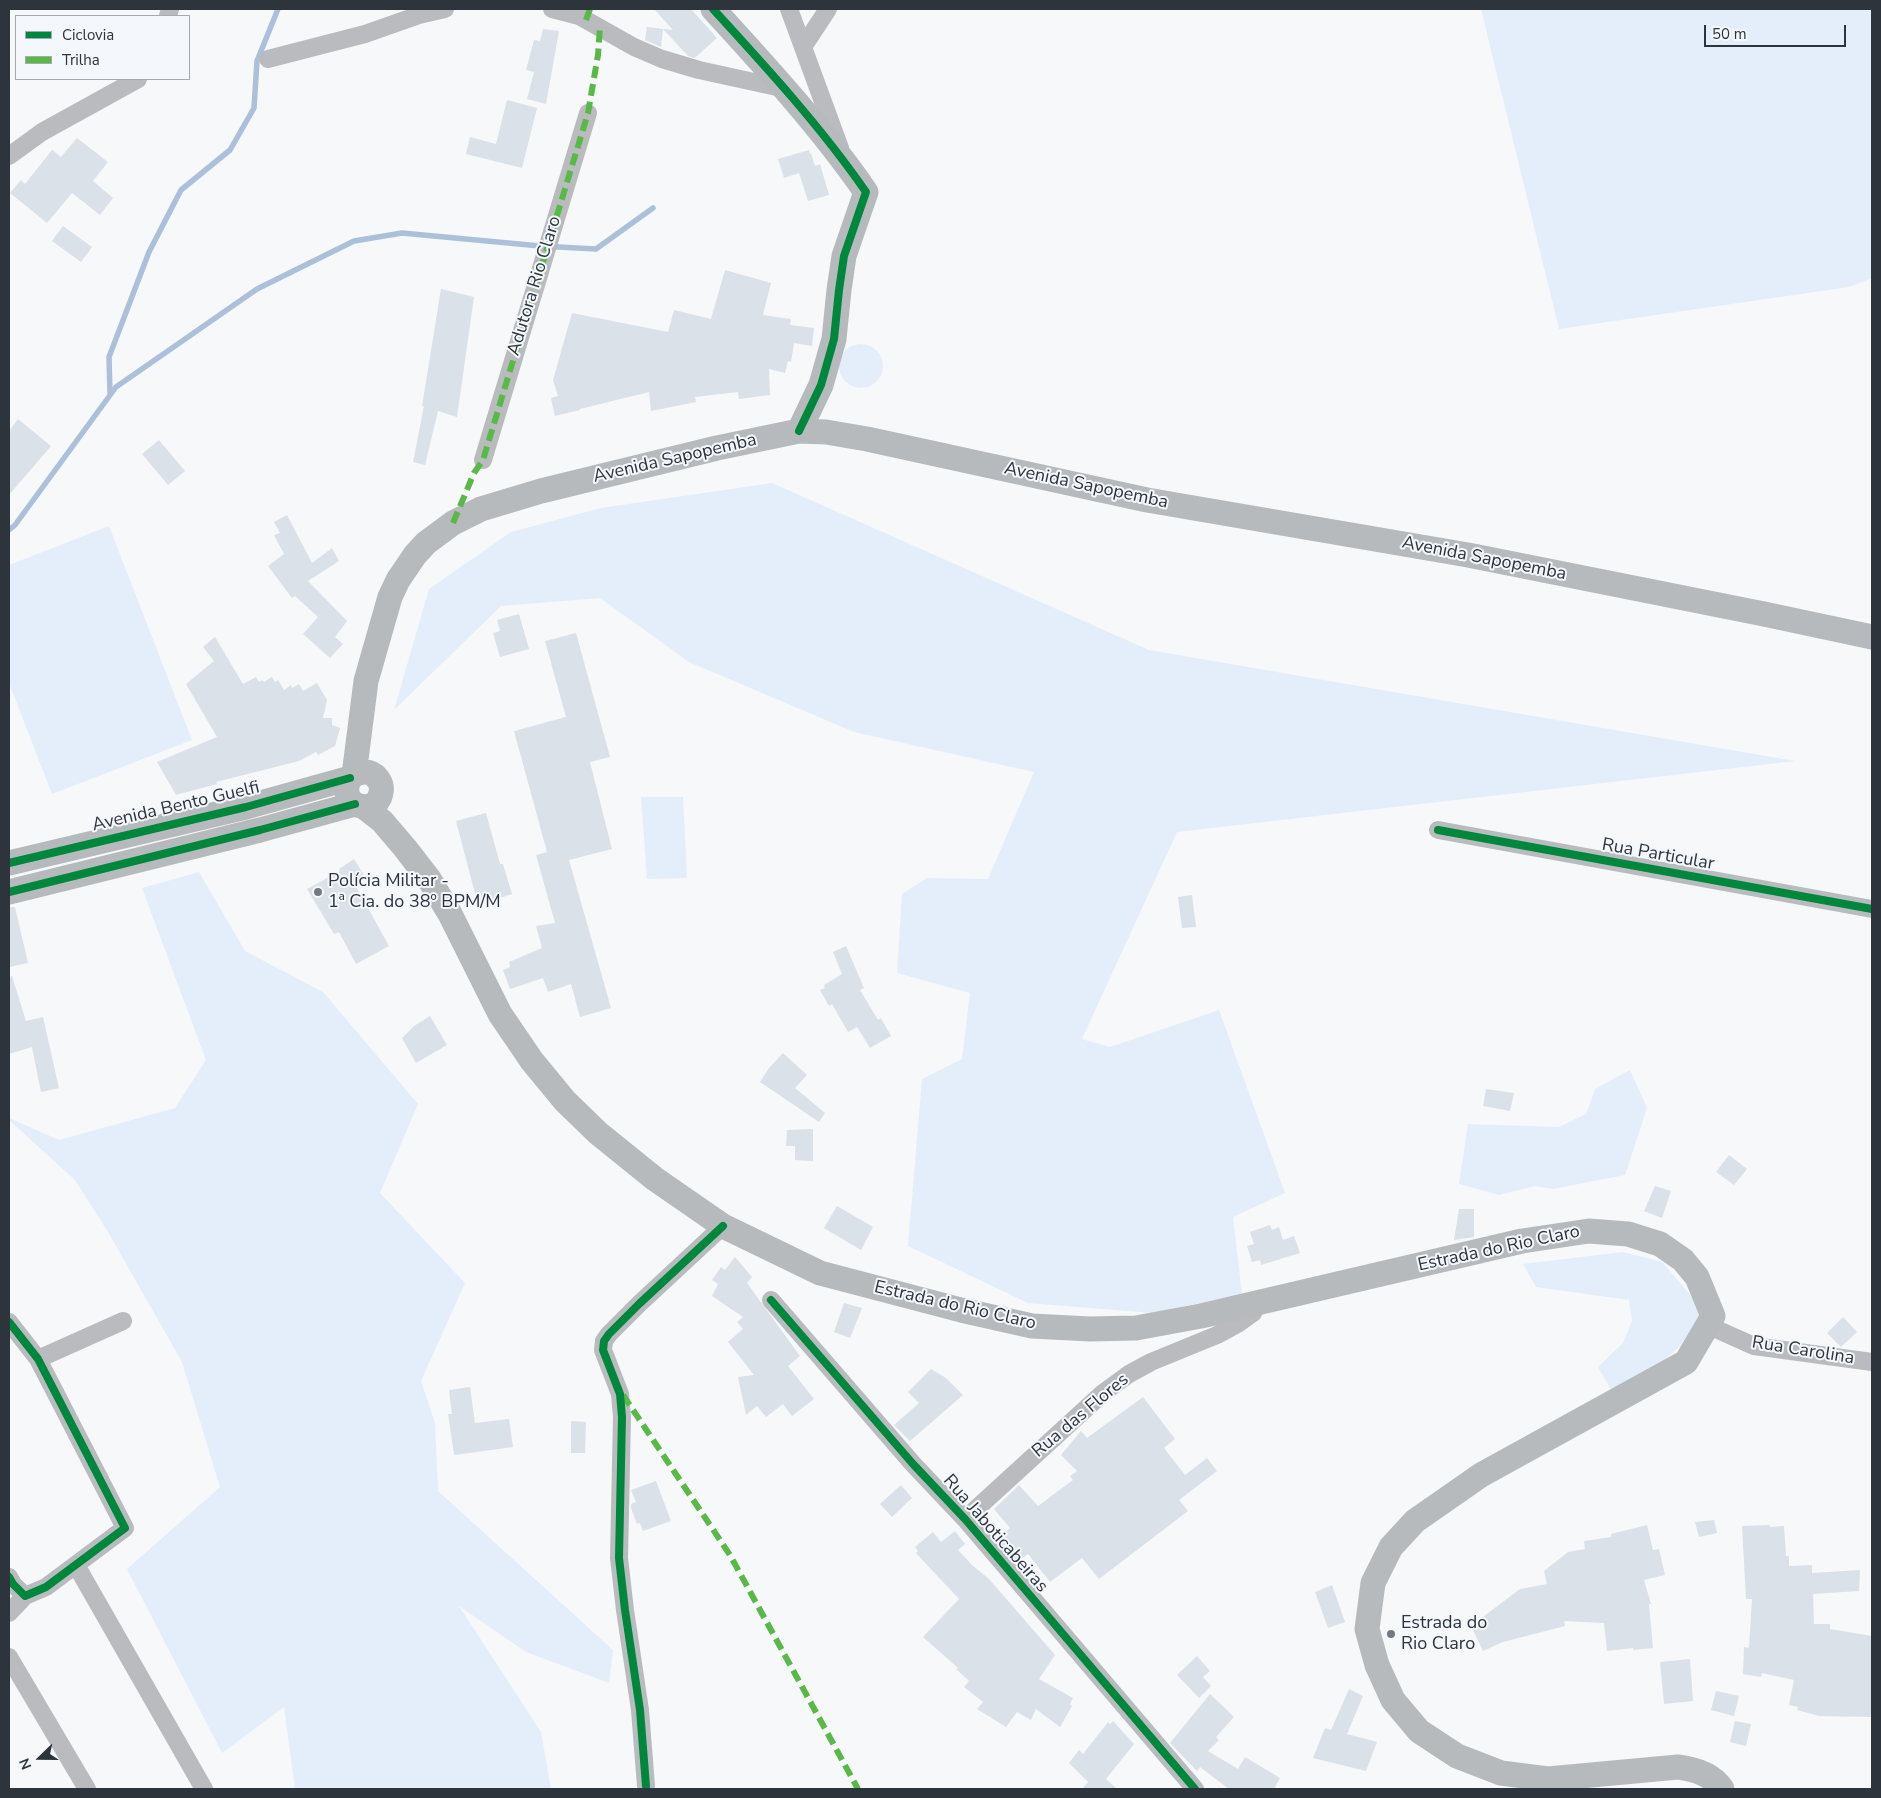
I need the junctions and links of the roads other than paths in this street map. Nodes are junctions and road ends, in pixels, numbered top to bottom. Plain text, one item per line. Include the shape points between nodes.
1 (446, 9) edge
2 (552, 9) edge
3 (714, 9) edge
4 (789, 9) edge
5 (828, 9) edge
6 (420, 12) edge
7 (803, 47) junction
8 (268, 59) dead end
9 (136, 80) edge
10 (787, 89) junction
11 (588, 113) dead end
12 (9, 156) edge
13 (844, 160) junction
14 (799, 431) junction
15 (483, 460) dead end
16 (1872, 637) edge
17 (363, 789) junction
18 (1438, 830) dead end
19 (9, 863) edge
20 (9, 892) edge
21 (1872, 909) edge
22 (723, 1226) junction
23 (771, 1300) dead end
24 (1258, 1302) junction
25 (123, 1321) dead end
26 (9, 1322) edge
27 (1707, 1325) junction
28 (38, 1359) junction
29 (1872, 1362) edge
30 (965, 1519) junction
31 (76, 1565) junction
32 (9, 1577) edge
33 (25, 1596) junction
34 (9, 1612) edge
35 (9, 1657) edge
36 (646, 1786) dead end
37 (86, 1789) edge
38 (204, 1789) edge
39 (1195, 1789) edge
40 (1722, 1789) edge

1 - 6 street
2 - 10 street via 580,16 634,47 662,58 698,70
3 - 10 main road
4 - 7 street
5 - 7 street
6 - 8 street via 365,34
7 - 13 street
9 - 12 street via 42,132
10 - 13 main road
11 - 15 street, Adutora Rio Claro
13 - 14 main road via 866,192 844,256 834,339 821,385
14 - 16 main road, Avenida Sapopemba via 867,439 1147,500 1468,555
14 - 17 main road, Avenida Sapopemba via 541,491 481,509 453,523 426,543 398,580 376,645 372,736
17 - 19 main road, Avenida Bento Guelfi via 246,807
17 - 20 main road via 260,830
17 - 22 main road, Estrada do Rio Claro via 382,821 429,879 500,1014 532,1061 565,1101 598,1133 655,1179
18 - 21 street, Rua Particular
22 - 24 main road, Estrada do Rio Claro via 820,1273 1032,1326 1136,1328
22 - 36 street via 604,1341 603,1350 620,1394 619,1558 640,1710
23 - 30 street, Rua Jaboticabeiras
24 - 27 main road, Estrada do Rio Claro via 1522,1241 1590,1231 1628,1234 1660,1244 1683,1260 1698,1277 1712,1316
24 - 30 street, Rua das Flores via 1254,1313 1239,1324 1151,1362 1102,1393
25 - 28 street
26 - 28 street
27 - 29 street, Rua Carolina via 1754,1346
27 - 40 main road, Estrada do Rio Claro via 1686,1362 1497,1466 1415,1521 1391,1547 1373,1583 1367,1629 1377,1665 1394,1700 1419,1732 1458,1756 1501,1773 1548,1779 1678,1767 1698,1770
28 - 31 street via 125,1528
30 - 39 street, Rua Jaboticabeiras
31 - 33 street via 46,1587
31 - 38 street
32 - 33 street
33 - 34 street
35 - 37 street

